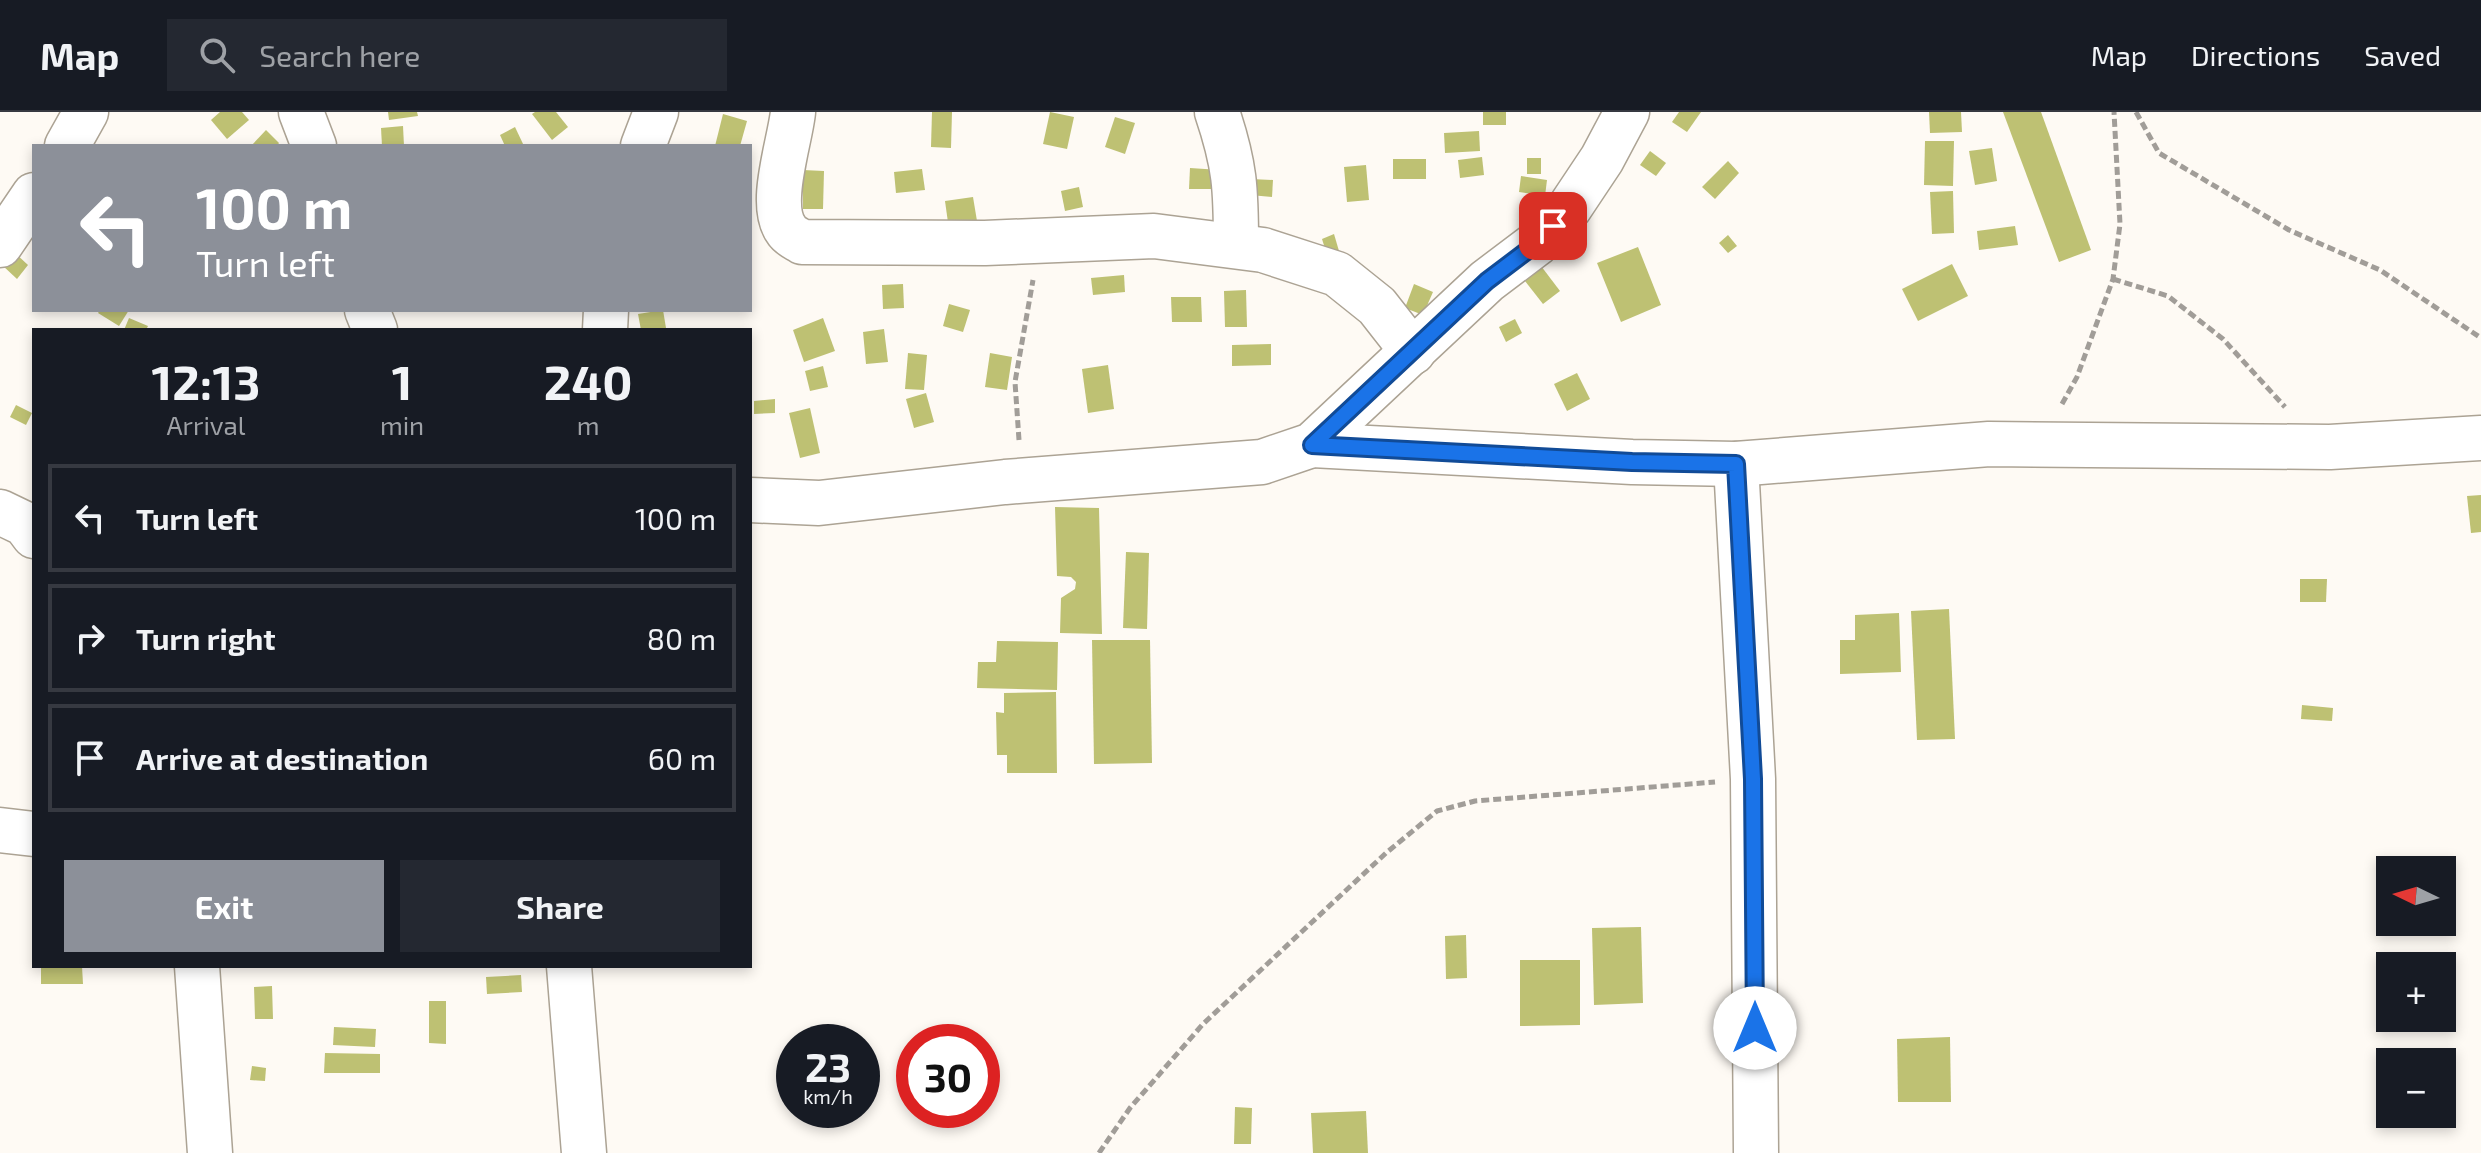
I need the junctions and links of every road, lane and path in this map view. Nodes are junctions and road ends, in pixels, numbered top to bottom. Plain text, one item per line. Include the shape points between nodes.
1 (86, 112) edge
2 (301, 112) edge
3 (656, 112) edge
4 (793, 112) edge
5 (1217, 112) edge
6 (1627, 112) edge
7 (2114, 112) edge
8 (2136, 112) edge
9 (68, 144) edge
10 (313, 144) edge
11 (644, 144) edge
12 (32, 198) edge
13 (1034, 241) junction
14 (0, 245) edge
15 (1236, 245) junction
16 (2113, 279) junction
17 (2481, 338) edge
18 (1413, 352) junction
19 (2058, 409) dead end
20 (2481, 438) edge
21 (1312, 445) junction
22 (2330, 447) junction
23 (1736, 464) junction
24 (1022, 481) junction
25 (752, 500) edge
26 (0, 512) edge
27 (32, 533) edge
28 (0, 541) edge
29 (32, 543) edge
30 (1753, 779) junction
31 (0, 830) edge
32 (32, 834) edge
33 (197, 968) edge
34 (569, 968) edge
35 (210, 1153) edge
36 (584, 1153) edge
37 (1099, 1153) edge
38 (1756, 1153) edge

1 - 9 street
2 - 10 street
3 - 11 street
4 - 13 street via 782,165 780,216 787,232 802,242
5 - 15 street via 1236,183
6 - 18 street via 1570,207 1536,244 1487,281
7 - 16 path via 2120,224
8 - 17 path via 2159,153 2289,230 2380,270
12 - 14 street
13 - 15 street via 1154,236
13 - 24 path via 1035,267 1015,382
15 - 18 street via 1337,274 1377,306
16 - 19 path via 2077,377
16 - 22 path via 2168,296 2223,339 2270,394
18 - 21 street
20 - 22 street
21 - 23 street
21 - 24 street via 1262,462
22 - 23 street via 1989,444
23 - 30 street
24 - 25 street via 819,503
26 - 27 street
28 - 29 street
30 - 37 path via 1475,801 1437,811 1203,1024 1130,1108
30 - 38 street
31 - 32 street
33 - 35 street
34 - 36 street

